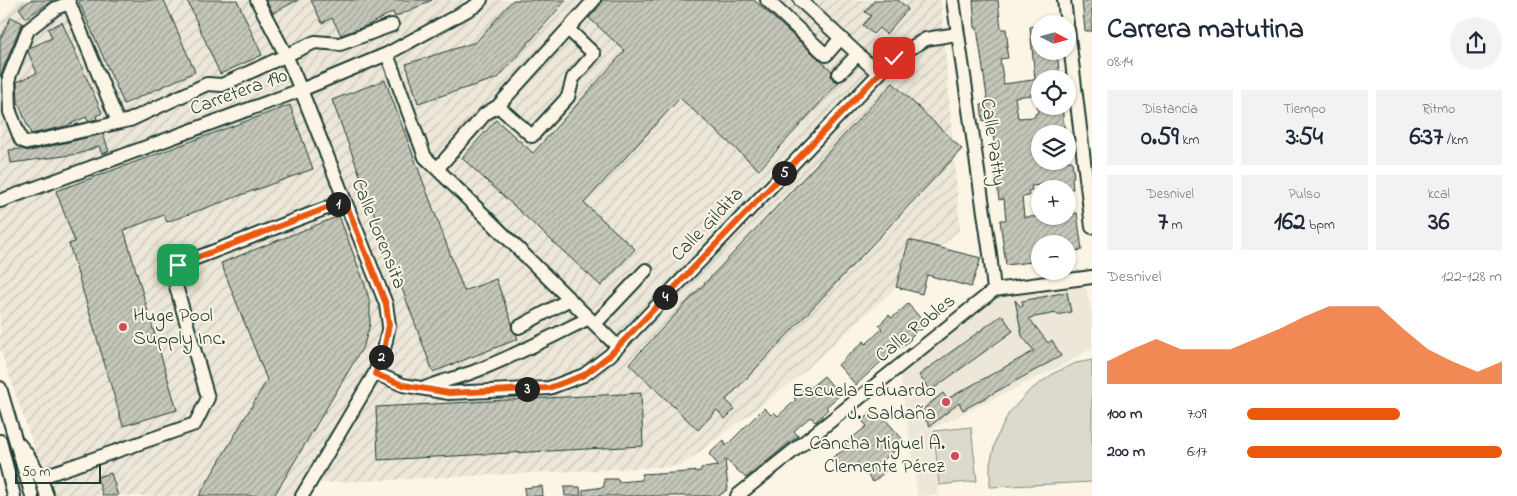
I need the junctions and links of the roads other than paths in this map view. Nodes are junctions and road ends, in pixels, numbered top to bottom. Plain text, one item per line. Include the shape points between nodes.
1 (257, 0) edge
2 (481, 0) edge
3 (594, 0) edge
4 (767, 0) edge
5 (800, 0) edge
6 (953, 0) edge
7 (1064, 0) edge
8 (68, 1) edge
9 (1066, 15) edge
10 (392, 24) dead end
11 (568, 29) junction
12 (957, 34) junction
13 (841, 38) junction
14 (387, 54) junction
15 (858, 54) junction
16 (286, 55) junction
17 (1072, 60) edge
18 (839, 74) dead end
19 (879, 74) junction
20 (301, 90) junction
21 (498, 106) junction
22 (118, 122) junction
23 (437, 168) junction
24 (0, 201) edge
25 (345, 201) junction
26 (1092, 227) edge
27 (646, 270) dead end
28 (1092, 277) edge
29 (994, 290) junction
30 (570, 299) junction
31 (592, 321) junction
32 (519, 327) dead end
33 (618, 347) junction
34 (375, 374) junction
35 (0, 388) edge
36 (425, 388) junction
37 (16, 440) junction
38 (0, 441) edge
39 (25, 472) junction
40 (41, 477) junction
41 (5, 479) edge
42 (14, 496) edge
43 (32, 496) edge
44 (47, 496) edge
45 (302, 496) edge
46 (737, 496) edge

1 - 16 street, Calle Lorensita
2 - 14 street, Carretera 190
3 - 11 street
4 - 13 street via 826,55
5 - 13 street
6 - 12 street, Calle Patty
7 - 9 street
8 - 22 street
8 - 22 street via 28,30 9,77 10,112 21,140 28,143
10 - 16 street via 340,44 315,42
11 - 21 street
11 - 21 street via 594,54 572,78 568,97 532,136
12 - 19 street, Calle Gildita via 926,38 894,58
12 - 29 street, Calle Patty
13 - 15 street
14 - 20 street, Carretera 190
14 - 23 street via 426,157
15 - 18 street
15 - 19 street
16 - 20 street, Calle Lorensita
16 - 22 street via 222,85 207,84 130,120
17 - 26 street
19 - 33 street, Calle Gildita
20 - 24 street, Carretera 190
20 - 25 street, Calle Lorensita
21 - 23 street via 485,114
23 - 30 street
25 - 34 street, Calle Lorensita via 386,304 389,325
25 - 40 street via 178,265 174,279 208,398 195,424
27 - 31 street
28 - 29 street
29 - 46 street, Calle Robles
30 - 31 street
30 - 32 street
31 - 33 street
31 - 36 street via 472,372
33 - 36 street, Calle Gildita via 584,375 549,388 449,393
34 - 36 street, Calle Gildita via 403,385
34 - 45 street, Calle Lorensita
35 - 37 street
37 - 39 street
37 - 40 street via 30,456
38 - 41 street
39 - 41 street
39 - 43 street
40 - 44 street
41 - 42 street

